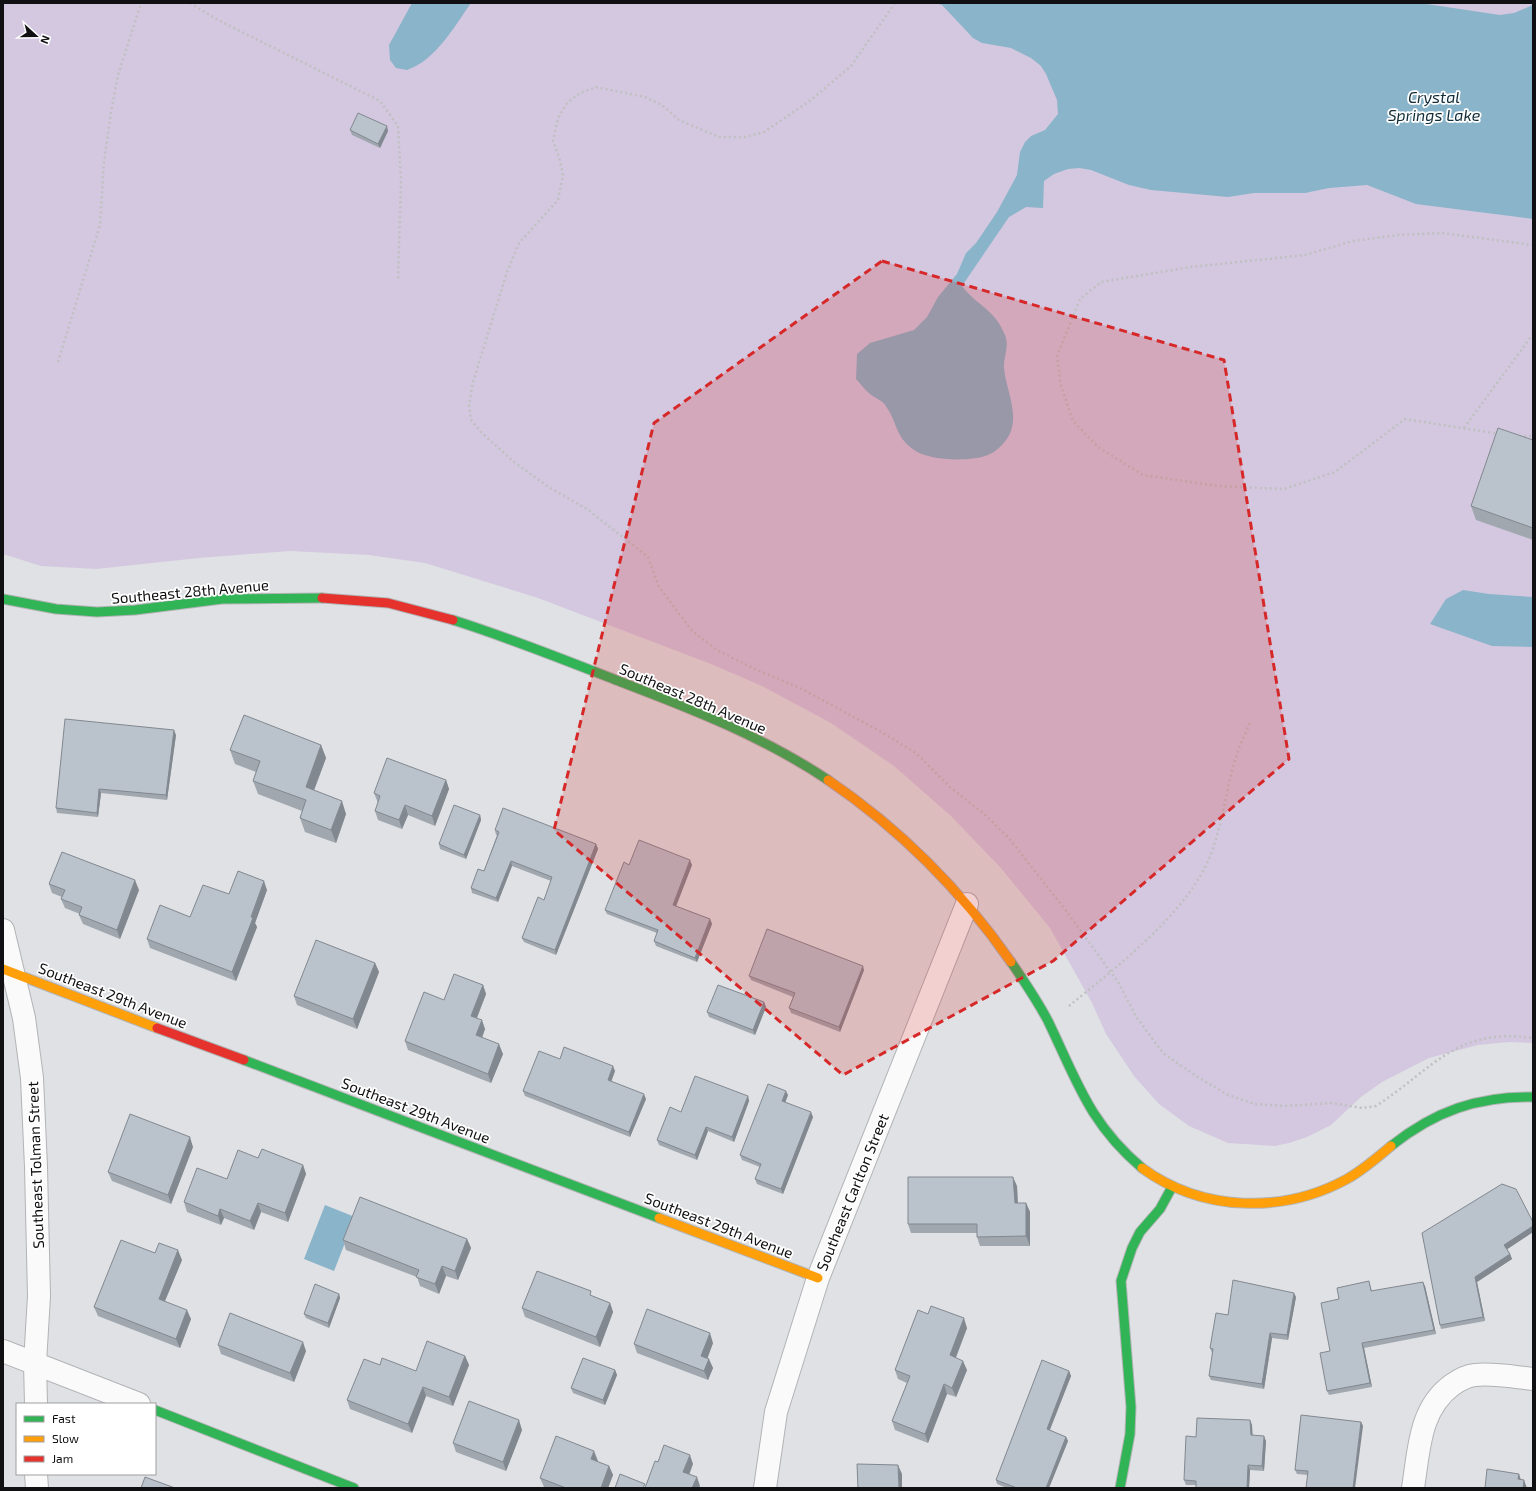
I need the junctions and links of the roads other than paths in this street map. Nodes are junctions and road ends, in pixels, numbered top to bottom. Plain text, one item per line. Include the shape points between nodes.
1 (3, 599) edge
2 (967, 904) junction
3 (3, 930) edge
4 (9, 971) edge
5 (1533, 1097) edge
6 (1172, 1187) junction
7 (818, 1278) junction
8 (3, 1351) edge
9 (35, 1363) junction
10 (1533, 1379) edge
11 (36, 1403) edge
12 (136, 1403) edge
13 (156, 1410) edge
14 (36, 1475) edge
15 (37, 1488) edge
16 (354, 1488) edge
17 (765, 1488) edge
18 (1120, 1488) edge
19 (1413, 1488) edge

1 - 2 main road, Southeast 28th Avenue via 41,607 108,612 214,600 319,598 394,604 466,624 698,712 768,744 806,766 877,816 938,871
2 - 6 main road, Southeast 28th Avenue via 1032,994 1078,1089 1100,1125 1138,1167
2 - 7 street, Southeast Carlton Street
3 - 4 street, Southeast Tolman Street
4 - 7 main road, Southeast 29th Avenue
4 - 9 street, Southeast Tolman Street via 25,1025 32,1078 39,1296
5 - 6 main road, Southeast 28th Avenue via 1481,1099 1450,1110 1426,1122 1342,1182 1294,1200 1269,1204 1221,1202
6 - 18 main road via 1160,1209 1140,1232 1122,1281 1131,1407 1129,1441
7 - 17 street, Southeast Carlton Street via 776,1412
8 - 9 street
9 - 11 street, Southeast Tolman Street
9 - 12 street
10 - 19 street via 1473,1375 1443,1391 1429,1411 1422,1431
13 - 16 main road
14 - 15 street

